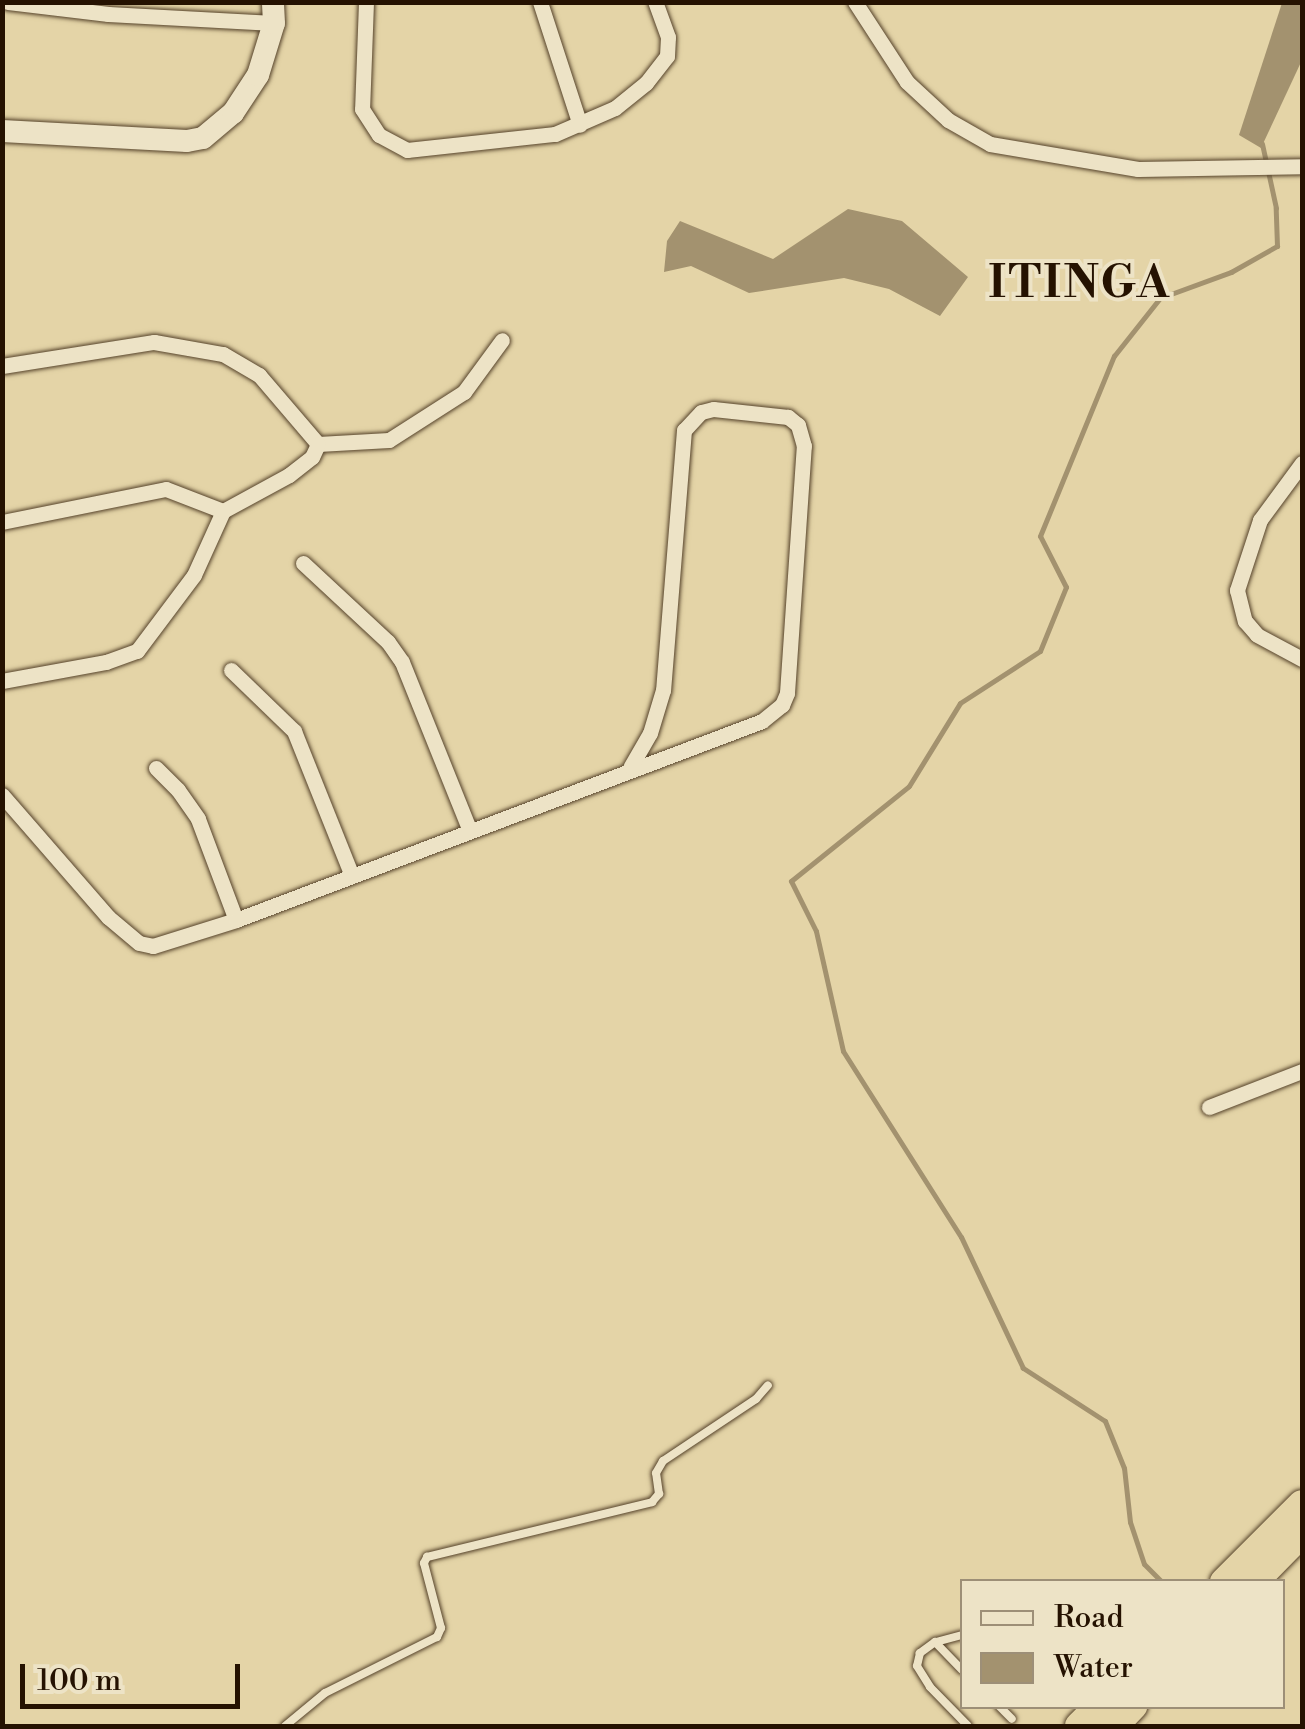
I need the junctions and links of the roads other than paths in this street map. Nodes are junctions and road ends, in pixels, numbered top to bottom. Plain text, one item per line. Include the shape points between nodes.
1 (8, 2) edge
2 (164, 2) edge
3 (366, 2) edge
4 (540, 2) edge
5 (655, 2) edge
6 (855, 2) edge
7 (273, 12) edge
8 (184, 17) junction
9 (580, 125) junction
10 (2, 130) edge
11 (1302, 166) edge
12 (502, 340) dead end
13 (2, 366) edge
14 (318, 444) junction
15 (1302, 463) edge
16 (223, 511) junction
17 (2, 522) edge
18 (303, 563) dead end
19 (1302, 658) edge
20 (231, 670) dead end
21 (2, 681) edge
22 (156, 768) dead end
23 (630, 768) junction
24 (2, 795) edge
25 (470, 832) junction
26 (352, 876) junction
27 (236, 920) junction
28 (1302, 1071) edge
29 (1209, 1107) dead end
30 (768, 1385) dead end
31 (1302, 1504) edge
32 (1302, 1533) edge
33 (1227, 1579) edge
34 (1257, 1579) edge
35 (960, 1636) edge
36 (935, 1642) junction
37 (960, 1668) edge
38 (1002, 1709) edge
39 (1012, 1719) dead end
40 (284, 1726) edge
41 (968, 1726) edge

1 - 8 street
2 - 8 street
3 - 9 street via 362,109 393,146 503,143
4 - 9 street
5 - 9 street via 667,56 633,95
6 - 11 street via 907,82 948,120 990,144 1138,169
7 - 8 street
7 - 10 main road via 258,76 233,113 202,138
12 - 14 street via 454,401 389,440
13 - 14 street via 154,342 224,354 259,374
14 - 16 street via 290,475
15 - 19 street via 1260,520 1238,590 1245,620 1258,635
16 - 17 street via 166,489
16 - 21 street via 201,565 137,650
18 - 25 street via 402,662
20 - 26 street via 294,731
22 - 27 street via 198,819
23 - 23 street via 762,721 782,706 804,446 798,424 788,417 712,409 684,430 663,690
23 - 25 street
24 - 27 street via 108,917 139,943 171,943
25 - 26 street
26 - 27 street
28 - 29 street
30 - 40 lane via 664,1461 652,1502 427,1558 438,1637 324,1694
31 - 33 highway
32 - 34 highway
35 - 36 lane
36 - 37 lane
36 - 41 lane via 920,1653 917,1666
38 - 39 lane

